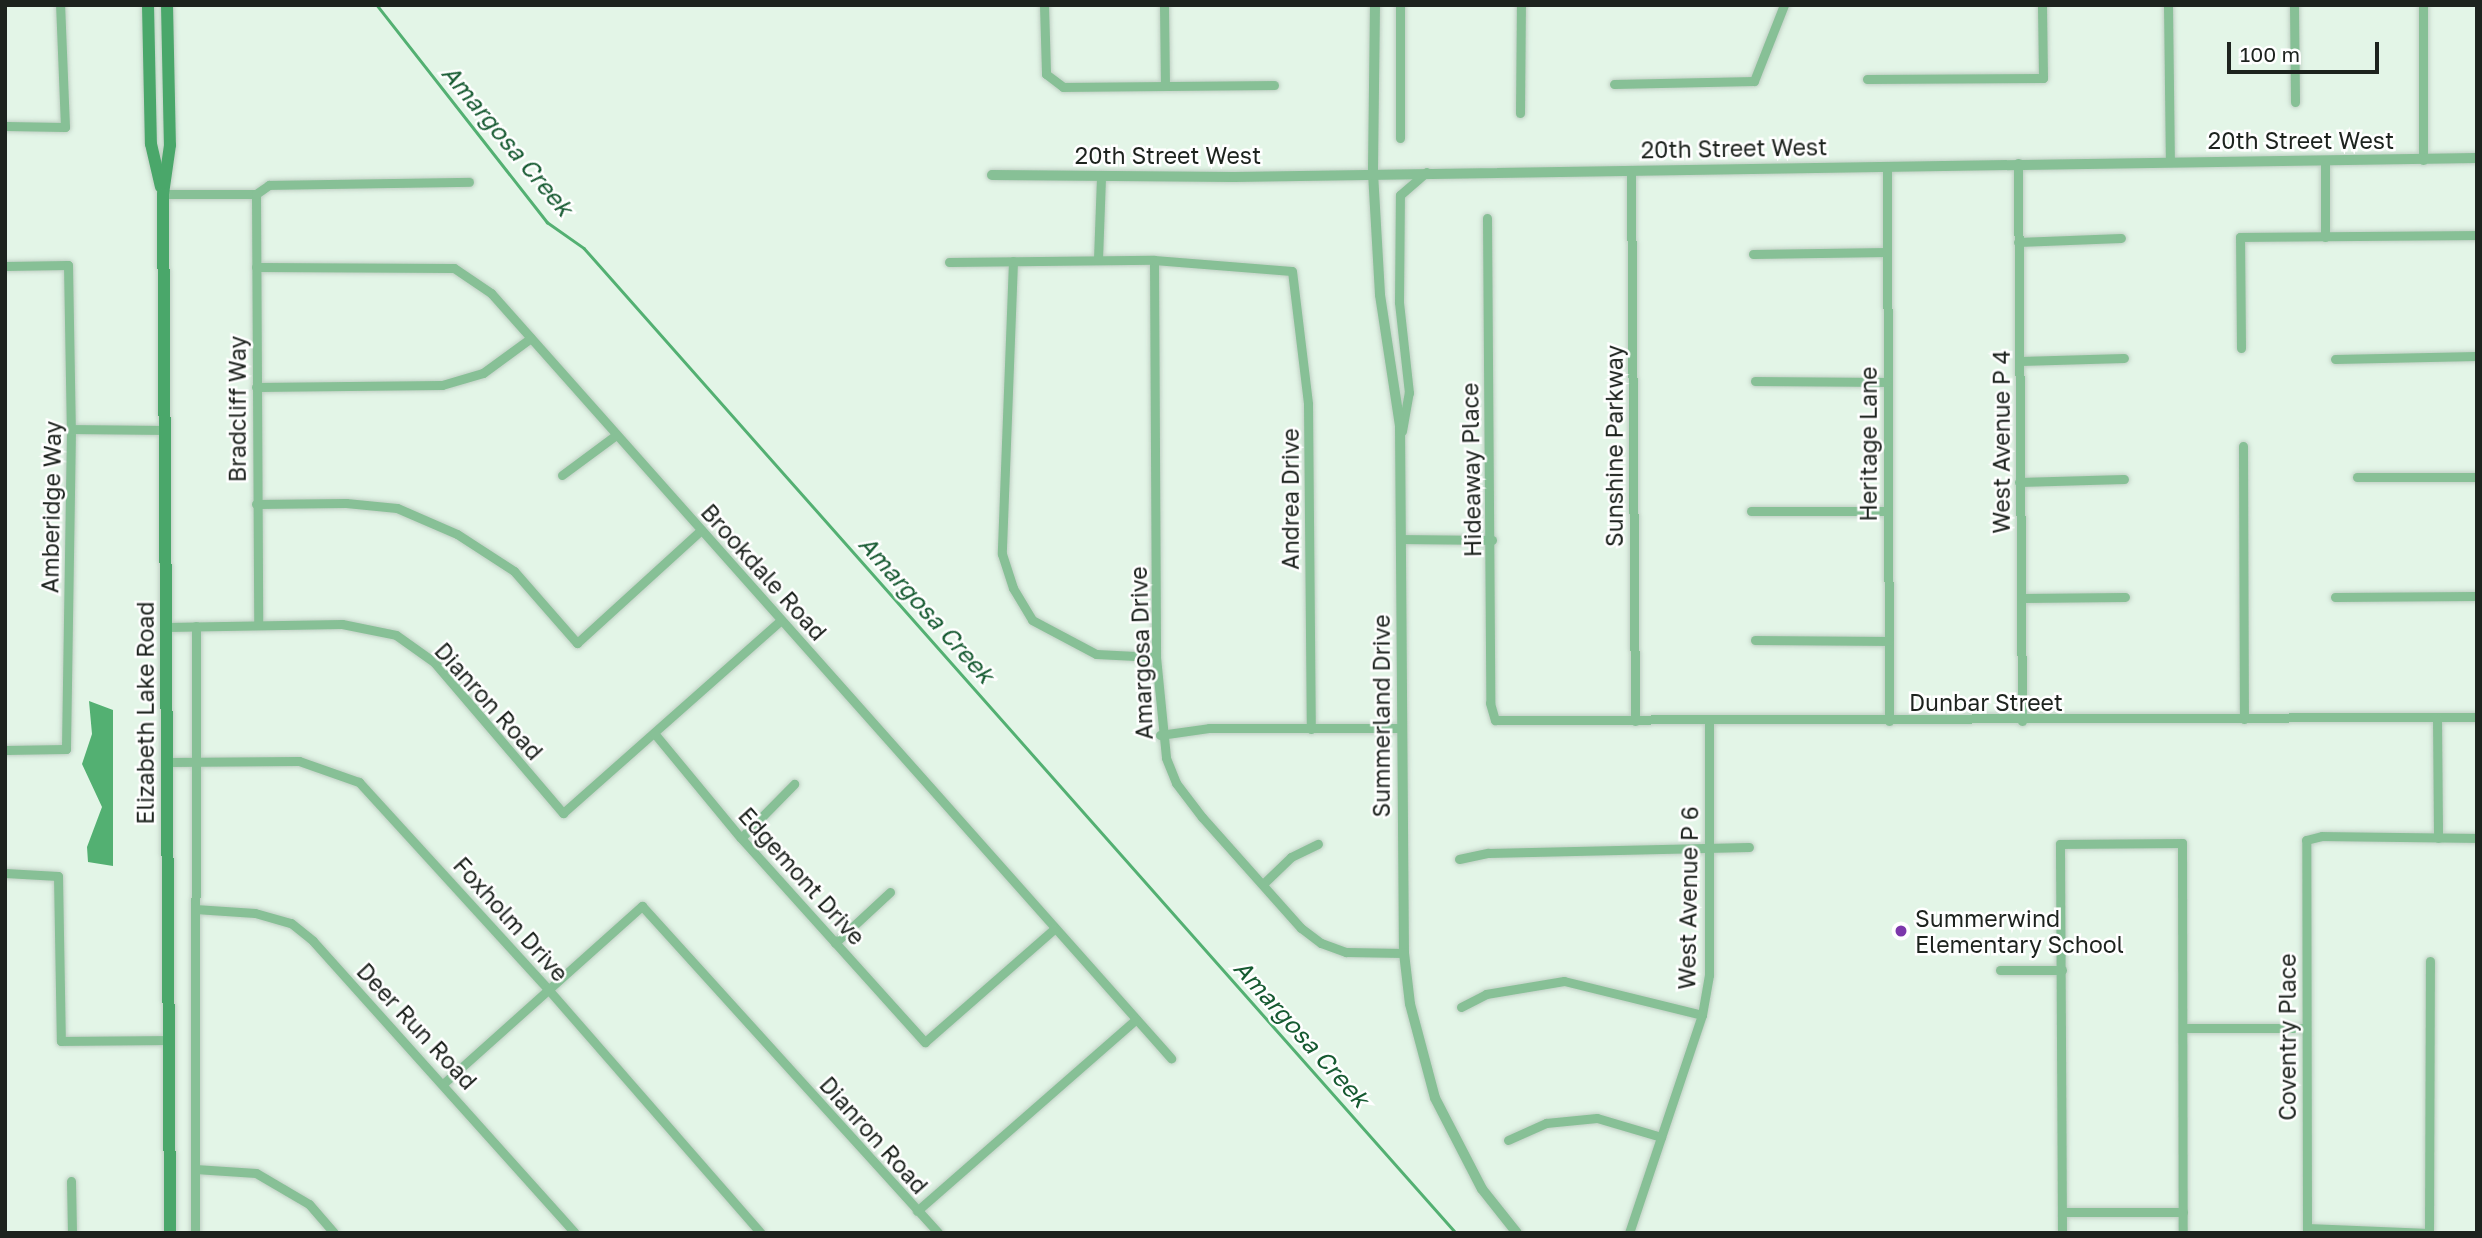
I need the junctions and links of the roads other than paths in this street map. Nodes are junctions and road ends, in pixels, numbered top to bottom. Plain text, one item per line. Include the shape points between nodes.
1 (60, 5) edge
2 (148, 5) edge
3 (167, 5) edge
4 (1044, 5) edge
5 (1164, 5) edge
6 (1374, 5) edge
7 (1400, 5) edge
8 (1521, 5) edge
9 (1784, 5) edge
10 (2042, 5) edge
11 (2168, 5) edge
12 (2294, 5) edge
13 (2423, 5) edge
14 (1867, 79) dead end
15 (1614, 84) dead end
16 (1274, 85) dead end
17 (1166, 86) junction
18 (2295, 102) dead end
19 (1520, 113) dead end
20 (5, 126) edge
21 (1400, 138) dead end
22 (2477, 158) edge
23 (2423, 160) junction
24 (2170, 162) junction
25 (2325, 162) junction
26 (2018, 163) junction
27 (1887, 167) junction
28 (1631, 170) junction
29 (1426, 172) junction
30 (1373, 173) junction
31 (992, 175) dead end
32 (1101, 176) junction
33 (469, 181) dead end
34 (163, 194) junction
35 (256, 194) junction
36 (1487, 218) dead end
37 (2477, 235) edge
38 (2325, 237) junction
39 (2121, 238) dead end
40 (2018, 242) junction
41 (1887, 252) junction
42 (1753, 254) dead end
43 (1098, 259) junction
44 (1154, 260) junction
45 (1013, 261) junction
46 (949, 262) dead end
47 (5, 266) edge
48 (256, 267) junction
49 (531, 338) junction
50 (2241, 348) dead end
51 (2477, 356) edge
52 (2124, 358) dead end
53 (2335, 359) dead end
54 (2020, 361) junction
55 (1755, 381) dead end
56 (1887, 382) junction
57 (256, 387) junction
58 (71, 429) junction
59 (164, 430) junction
60 (616, 435) junction
61 (1400, 440) junction
62 (2243, 446) dead end
63 (562, 475) dead end
64 (2357, 477) dead end
65 (2477, 477) edge
66 (2124, 479) dead end
67 (2019, 482) junction
68 (256, 504) junction
69 (1751, 511) dead end
70 (1888, 511) junction
71 (701, 530) junction
72 (1401, 540) junction
73 (1492, 540) junction
74 (2477, 596) edge
75 (2125, 597) dead end
76 (2335, 597) dead end
77 (2022, 598) junction
78 (781, 620) junction
79 (258, 625) junction
80 (196, 626) junction
81 (166, 627) junction
82 (1755, 639) dead end
83 (1889, 641) junction
84 (1156, 657) junction
85 (2477, 717) edge
86 (2437, 718) junction
87 (2244, 719) junction
88 (1495, 720) joint
89 (1710, 720) junction
90 (1635, 721) junction
91 (1889, 721) junction
92 (2022, 721) junction
93 (1402, 728) junction
94 (1311, 729) junction
95 (654, 733) junction
96 (1160, 735) junction
97 (5, 750) edge
98 (167, 762) junction
99 (195, 762) junction
100 (794, 785) dead end
101 (741, 838) junction
102 (2438, 838) junction
103 (2477, 838) edge
104 (1318, 844) dead end
105 (1749, 847) dead end
106 (1710, 848) junction
107 (1459, 859) dead end
108 (5, 873) edge
109 (1264, 884) junction
110 (890, 891) dead end
111 (195, 909) junction
112 (1054, 929) junction
113 (835, 943) junction
114 (1404, 953) junction
115 (2430, 961) dead end
116 (2000, 970) dead end
117 (2062, 970) junction
118 (547, 988) junction
119 (1461, 1007) dead end
120 (1702, 1015) junction
121 (1136, 1019) junction
122 (2184, 1028) junction
123 (2306, 1028) junction
124 (169, 1040) junction
125 (1171, 1058) dead end
126 (444, 1083) junction
127 (1661, 1137) junction
128 (1507, 1140) dead end
129 (195, 1168) junction
130 (71, 1181) dead end
131 (917, 1211) junction
132 (2062, 1212) junction
133 (2183, 1212) junction
134 (2307, 1230) edge
135 (72, 1233) edge
136 (170, 1233) edge
137 (195, 1233) edge
138 (334, 1233) edge
139 (575, 1233) edge
140 (761, 1233) edge
141 (938, 1233) edge
142 (1517, 1233) edge
143 (1629, 1233) edge
144 (2062, 1233) edge
145 (2183, 1233) edge
146 (2429, 1233) edge

1 - 20 street via 65,127
2 - 34 main road, Elizabeth Lake Road via 151,144
3 - 34 main road, Elizabeth Lake Road via 170,145
4 - 17 street via 1046,74 1053,84 1063,88
5 - 17 street
6 - 30 street, Summerland Drive
7 - 21 street
8 - 19 street
9 - 15 street via 1754,81
10 - 14 street via 2043,78
11 - 24 street
12 - 18 street
13 - 23 street
16 - 17 street
22 - 23 street, 20th Street West
23 - 25 street, 20th Street West
24 - 25 street, 20th Street West
24 - 26 street, 20th Street West
25 - 38 street
26 - 27 street, 20th Street West
26 - 40 street, West Avenue P 4
27 - 28 street, 20th Street West
27 - 41 street, Heritage Lane
28 - 29 street, 20th Street West
28 - 90 street, Sunshine Parkway
29 - 30 street, 20th Street West
29 - 61 street via 1400,195 1399,302 1409,393
30 - 32 street, 20th Street West
30 - 61 street, Summerland Drive via 1380,295
31 - 32 street, 20th Street West
32 - 43 street
33 - 35 street via 269,185
34 - 35 street
34 - 59 main road, Elizabeth Lake Road
35 - 48 street, Bradcliff Way
36 - 73 street, Hideaway Place
37 - 38 street
38 - 50 street via 2240,237
39 - 40 street
40 - 54 street, West Avenue P 4
41 - 42 street
41 - 56 street, Heritage Lane
43 - 44 street
43 - 45 street
44 - 84 street, Amargosa Drive
44 - 94 street, Andrea Drive via 1292,271 1308,404
45 - 46 street
45 - 84 street via 1002,554 1013,588 1032,620 1096,654
47 - 58 street, Amberidge Way via 68,265
48 - 49 street, Brookdale Road via 454,268 491,293
48 - 57 street, Bradcliff Way
49 - 57 street via 483,373 442,385
49 - 60 street, Brookdale Road
51 - 53 street
52 - 54 street
54 - 67 street, West Avenue P 4
55 - 56 street
56 - 70 street, Heritage Lane
57 - 68 street, Bradcliff Way
58 - 59 street
58 - 97 street, Amberidge Way via 66,749
59 - 81 main road, Elizabeth Lake Road
60 - 63 street
60 - 71 street, Brookdale Road
61 - 72 street, Summerland Drive
62 - 87 street
64 - 65 street
66 - 67 street
67 - 77 street, West Avenue P 4
68 - 71 street via 346,503 397,508 445,529 514,571 577,643
68 - 79 street, Bradcliff Way
69 - 70 street
70 - 83 street, Heritage Lane
71 - 78 street, Brookdale Road
72 - 73 street
72 - 93 street, Summerland Drive
73 - 88 street, Hideaway Place via 1490,703
74 - 76 street
75 - 77 street
77 - 92 street, West Avenue P 4
78 - 95 street
78 - 112 street, Brookdale Road
79 - 80 street, Dianron Road
79 - 95 street, Dianron Road via 342,624 396,635 434,662 564,813
80 - 81 street, Dianron Road
80 - 99 street
81 - 98 main road, Elizabeth Lake Road
82 - 83 street
83 - 91 street, Heritage Lane
84 - 96 street, Amargosa Drive
85 - 86 street, Dunbar Street
86 - 87 street, Dunbar Street
86 - 102 street
87 - 92 street, Dunbar Street
88 - 90 street, Dunbar Street
89 - 90 street, Dunbar Street
89 - 91 street, Dunbar Street
89 - 106 street, West Avenue P 6
91 - 92 street, Dunbar Street
93 - 94 street
93 - 114 street, Summerland Drive
94 - 96 street via 1209,728
95 - 101 street, Edgemont Drive
96 - 109 street, Amargosa Drive via 1176,783
98 - 99 street, Foxholm Drive
98 - 124 main road, Elizabeth Lake Road
99 - 111 street
99 - 118 street, Foxholm Drive via 299,761 359,782
100 - 101 street
101 - 113 street, Edgemont Drive
102 - 103 street
102 - 123 street, Coventry Place via 2322,836 2306,840
104 - 109 street via 1291,857
105 - 106 street
106 - 107 street via 1488,853
106 - 120 street, West Avenue P 6 via 1710,975
108 - 124 street via 58,876 61,1041
109 - 114 street, Amargosa Drive via 1321,943 1359,954
110 - 113 street
111 - 126 street, Deer Run Road via 254,913 291,923
111 - 129 street
112 - 113 street, Edgemont Drive via 925,1042
112 - 121 street, Brookdale Road
114 - 142 street, Summerland Drive via 1418,1040 1435,1098 1482,1189
115 - 146 street
116 - 117 street
117 - 122 street via 2060,844 2182,843
117 - 132 street
118 - 126 street
118 - 131 street, Dianron Road via 642,906
118 - 140 street, Foxholm Drive
119 - 120 street via 1486,994 1564,981
120 - 127 street, West Avenue P 6
121 - 125 street, Brookdale Road
121 - 131 street
122 - 123 street
122 - 133 street
123 - 134 street, Coventry Place
124 - 136 main road, Elizabeth Lake Road
126 - 139 street, Deer Run Road
127 - 128 street via 1597,1118 1546,1123
127 - 143 street, West Avenue P 6
129 - 137 street
129 - 138 street via 256,1173 309,1204
130 - 135 street
131 - 141 street, Dianron Road
132 - 133 street
132 - 144 street
133 - 145 street
134 - 146 street

